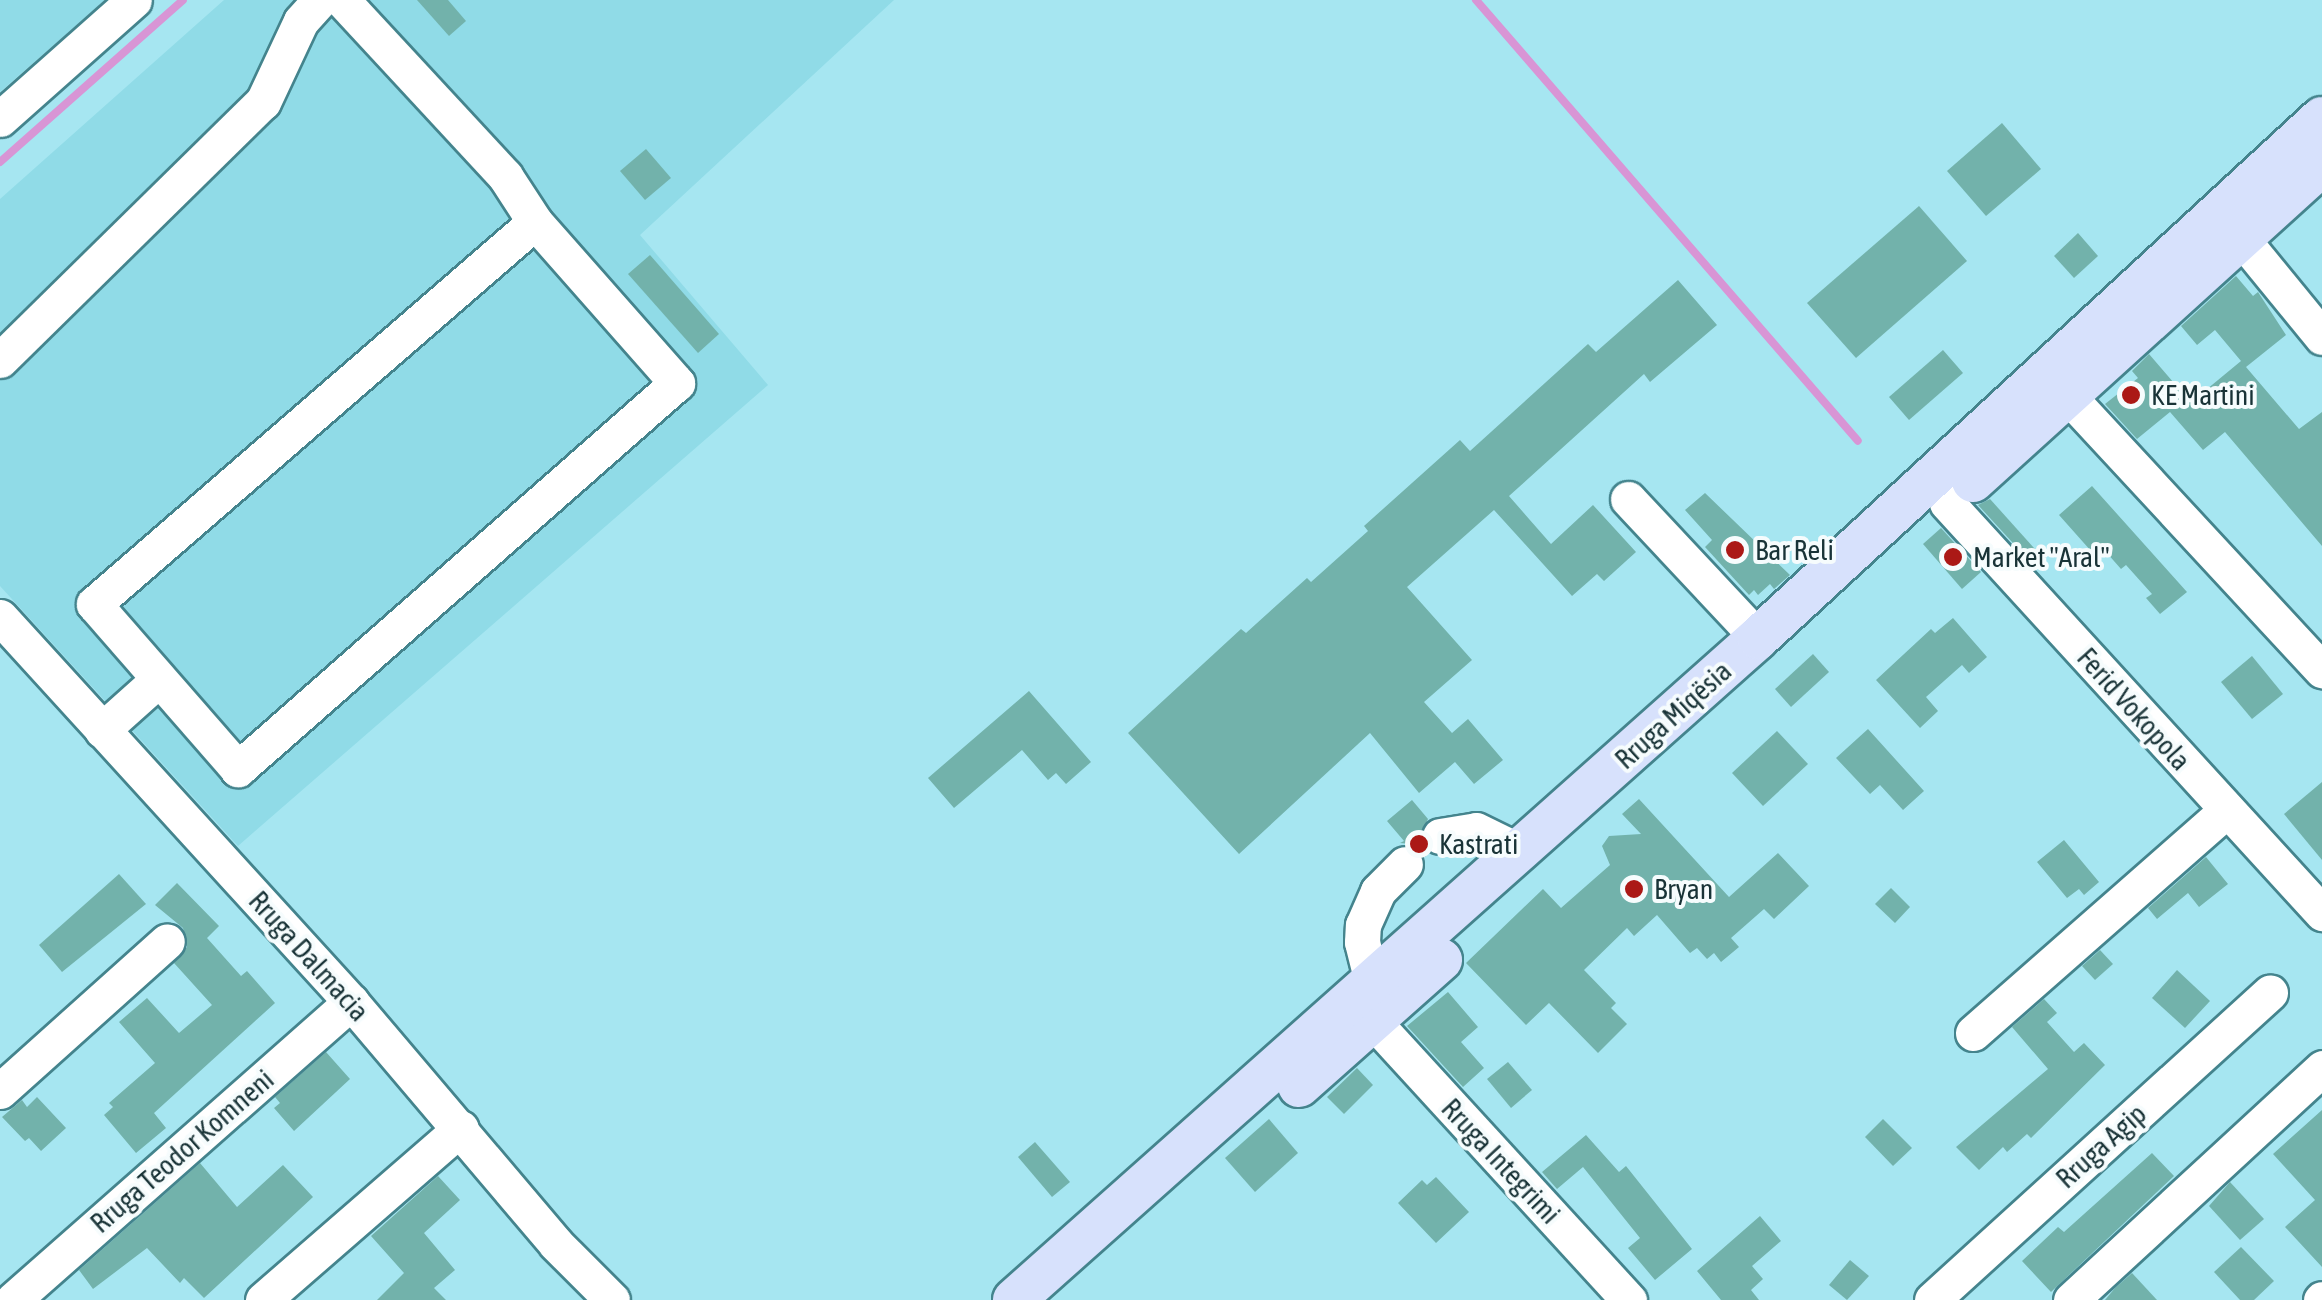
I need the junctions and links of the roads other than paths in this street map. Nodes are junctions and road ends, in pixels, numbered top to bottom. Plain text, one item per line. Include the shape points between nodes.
1 (134, 0) edge
2 (320, 0) edge
3 (342, 0) edge
4 (2322, 118) edge
5 (0, 119) edge
6 (2322, 164) edge
7 (535, 222) junction
8 (2241, 238) junction
9 (2322, 337) edge
10 (0, 360) edge
11 (2068, 396) junction
12 (1628, 499) dead end
13 (1947, 504) junction
14 (0, 617) edge
15 (1758, 638) junction
16 (2322, 670) edge
17 (158, 680) junction
18 (102, 730) junction
19 (2227, 810) junction
20 (1440, 836) dead end
21 (1521, 852) junction
22 (1406, 864) dead end
23 (2322, 913) edge
24 (167, 941) dead end
25 (2270, 992) dead end
26 (351, 1002) junction
27 (1372, 1002) junction
28 (1973, 1033) dead end
29 (2322, 1068) edge
30 (0, 1091) edge
31 (461, 1128) junction
32 (12, 1300) edge
33 (263, 1300) edge
34 (612, 1300) edge
35 (1014, 1300) edge
36 (1054, 1300) edge
37 (1629, 1300) edge
38 (1932, 1300) edge
39 (2072, 1300) edge

1 - 5 street
2 - 10 street via 301,21 262,102
3 - 7 street via 506,176
4 - 15 main road, Rruga Miqësia
6 - 8 main road, Rruga Miqësia
7 - 17 street via 94,604
7 - 17 street via 677,383 238,770
8 - 9 street
8 - 11 main road, Rruga Miqësia
11 - 13 main road, Rruga Miqësia
11 - 16 street
12 - 15 street
13 - 19 street, Ferid Vokopola
13 - 27 main road, Rruga Miqësia
14 - 18 street, Rruga Dalmacia
15 - 21 main road, Rruga Miqësia
17 - 18 street
18 - 26 street, Rruga Dalmacia
19 - 23 street, Ferid Vokopola
19 - 28 street
20 - 21 street via 1476,830
21 - 27 main road, Rruga Miqësia
22 - 27 street via 1378,891 1363,924
24 - 30 street
25 - 38 street, Rruga Agip
26 - 31 street, Rruga Dalmacia
26 - 32 street, Rruga Teodor Komneni
27 - 35 main road, Rruga Miqësia
27 - 36 main road, Rruga Miqësia
27 - 37 street, Rruga Integrimi
29 - 39 street
31 - 33 street
31 - 34 street, Rruga Dalmacia via 556,1244

